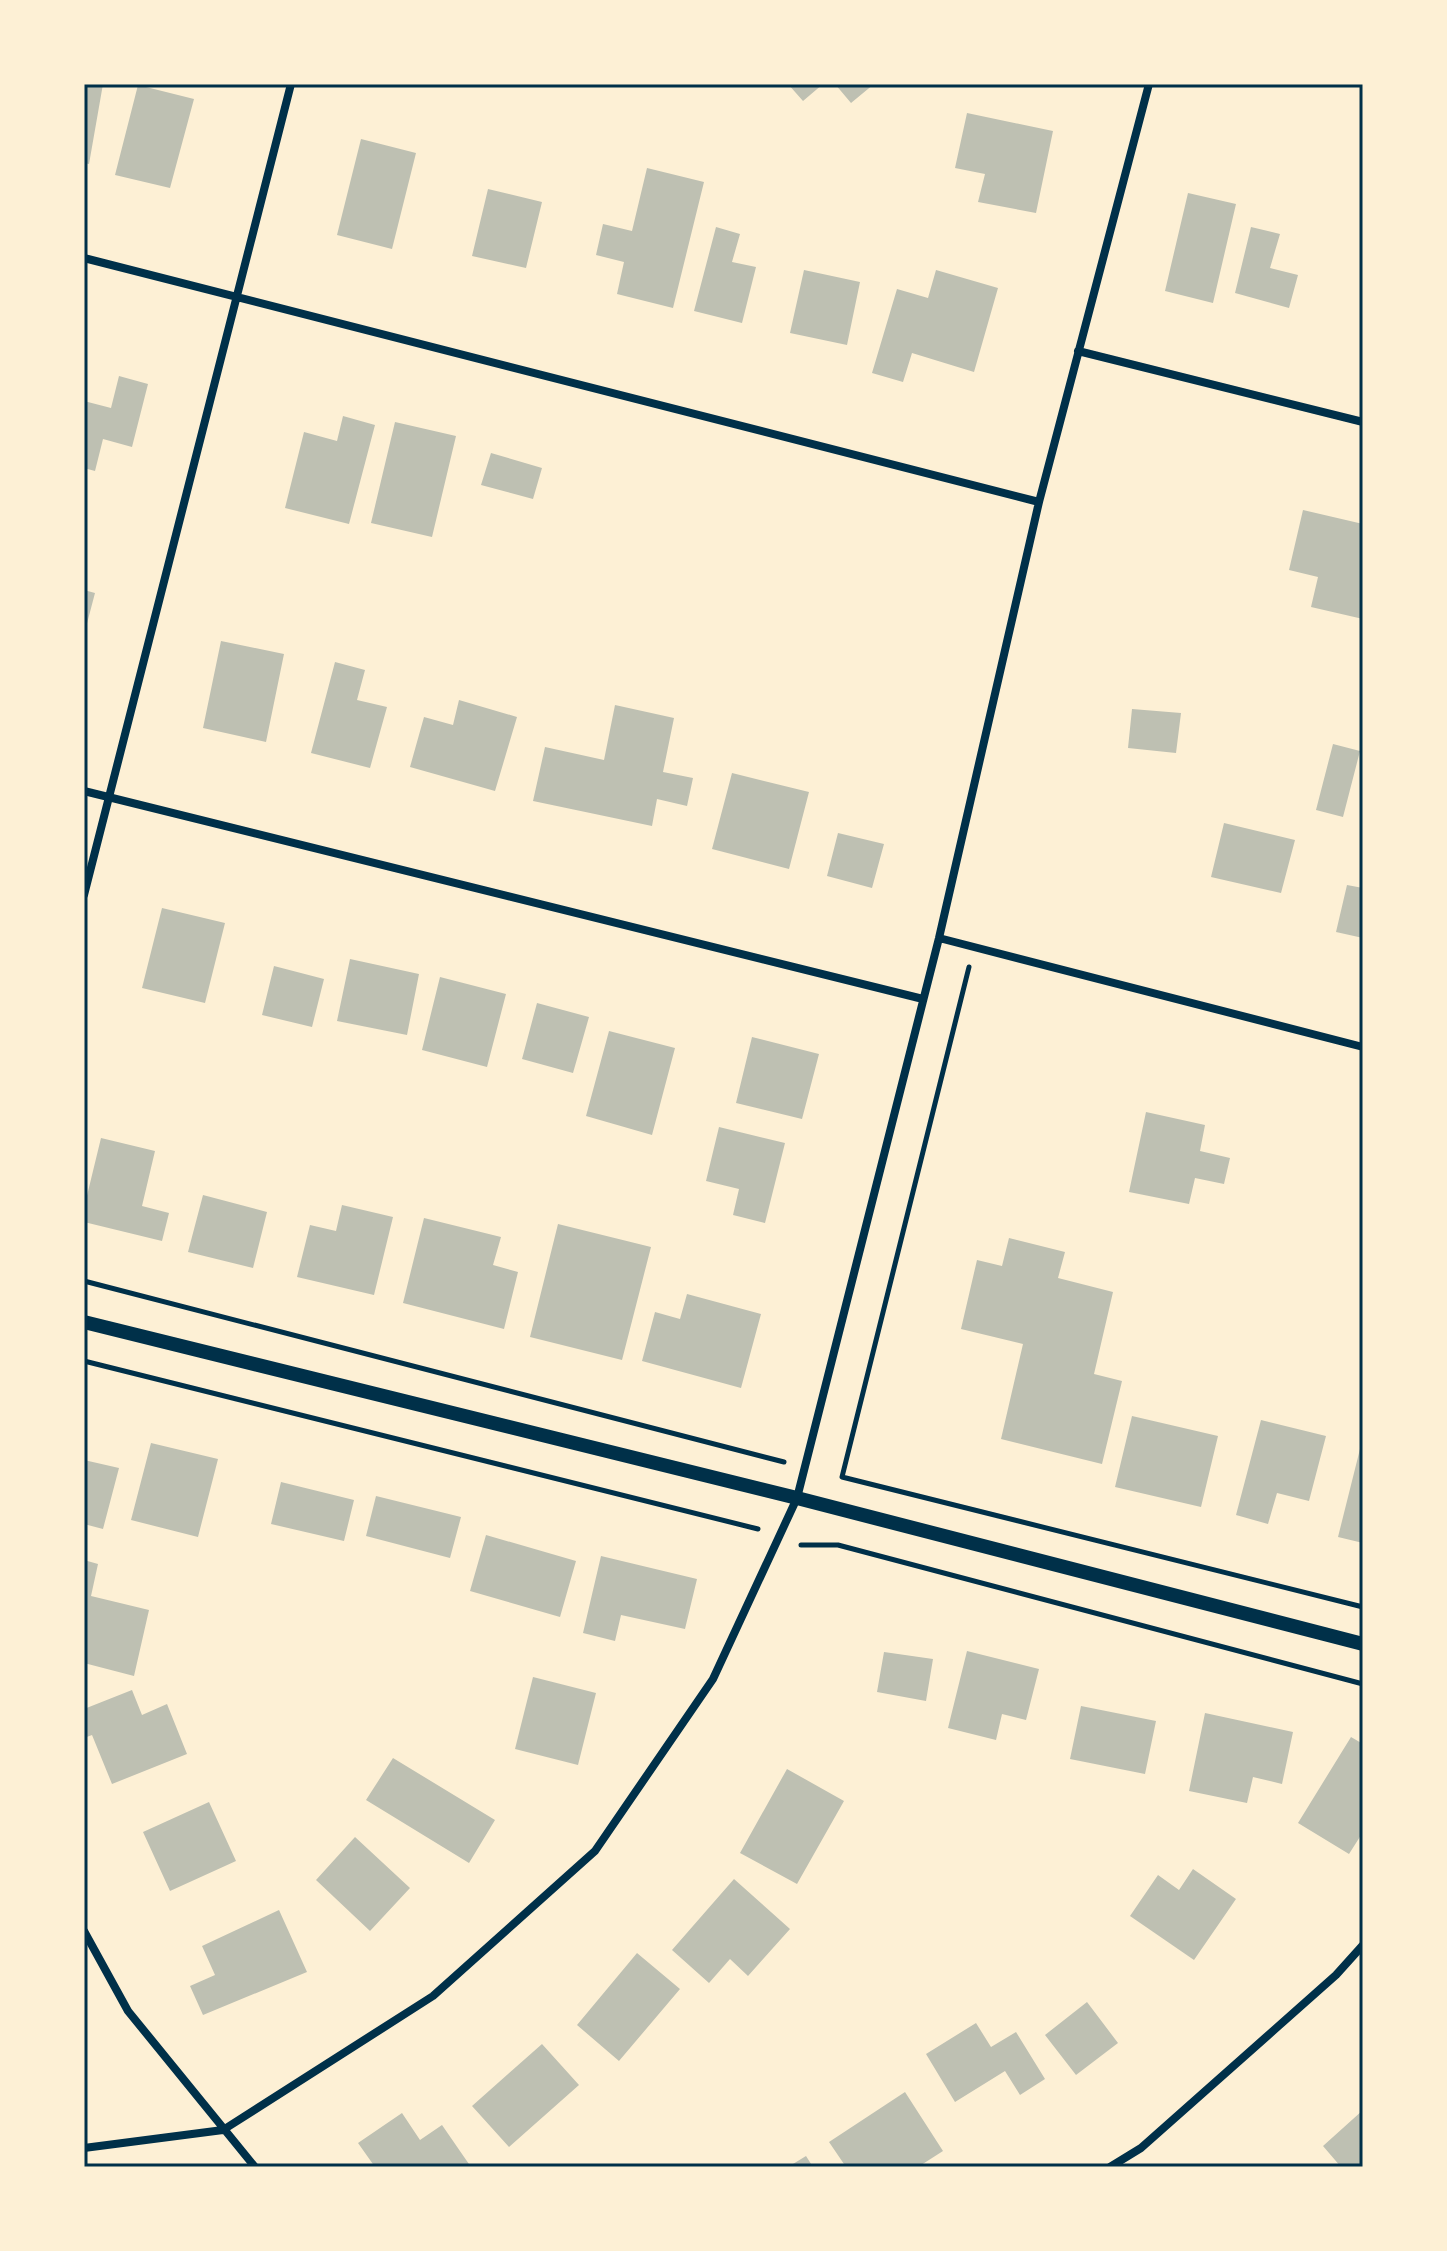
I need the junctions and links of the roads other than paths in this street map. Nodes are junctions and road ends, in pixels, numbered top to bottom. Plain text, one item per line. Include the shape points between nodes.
1 (291, 84) edge
2 (1149, 84) edge
3 (84, 258) edge
4 (238, 297) junction
5 (1078, 351) junction
6 (1363, 422) edge
7 (1039, 502) junction
8 (84, 791) edge
9 (108, 797) junction
10 (84, 895) edge
11 (939, 938) junction
12 (923, 999) junction
13 (1363, 1047) edge
14 (84, 1322) edge
15 (797, 1498) junction
16 (1363, 1644) edge
17 (84, 1931) edge
18 (1363, 1945) edge
19 (223, 2130) junction
20 (84, 2148) edge
21 (255, 2167) edge
22 (1110, 2167) edge

1 - 4 street
2 - 5 street
3 - 4 street
4 - 7 street
4 - 9 street
5 - 6 street
5 - 7 street
7 - 11 street
8 - 9 street
9 - 10 street
9 - 12 street
11 - 12 street
11 - 13 street
12 - 15 street
14 - 15 street
15 - 16 street
15 - 19 street via 713,1679 595,1851 433,1996
17 - 19 street via 128,2011
18 - 22 street via 1141,2148
19 - 20 street
19 - 21 street

